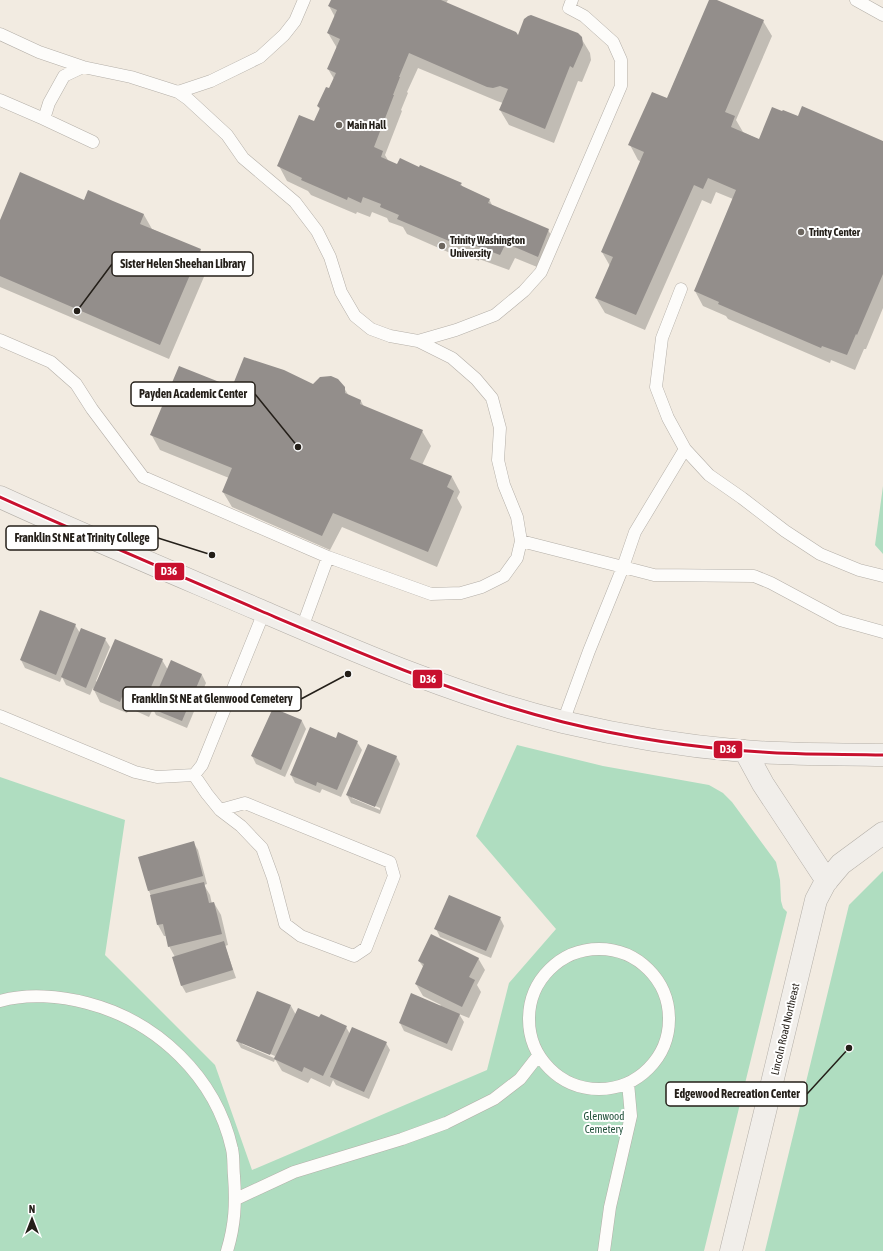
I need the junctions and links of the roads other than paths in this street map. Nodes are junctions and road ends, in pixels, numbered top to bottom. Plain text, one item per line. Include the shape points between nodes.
1 (304, 0) edge
2 (572, 0) edge
3 (856, 0) edge
4 (883, 14) edge
5 (0, 34) edge
6 (83, 67) junction
7 (178, 92) junction
8 (0, 100) edge
9 (44, 119) junction
10 (93, 142) dead end
11 (681, 289) dead end
12 (0, 340) edge
13 (418, 341) junction
14 (685, 449) junction
15 (0, 497) edge
16 (521, 541) junction
17 (328, 557) junction
18 (623, 567) junction
19 (883, 576) edge
20 (264, 612) junction
21 (302, 628) junction
22 (883, 632) edge
23 (0, 716) edge
24 (563, 722) junction
25 (745, 751) junction
26 (883, 755) edge
27 (194, 775) junction
28 (220, 810) junction
29 (883, 833) edge
30 (827, 880) junction
31 (0, 1001) edge
32 (538, 1056) junction
33 (628, 1083) junction
34 (236, 1199) junction
35 (227, 1251) edge
36 (604, 1251) edge
37 (731, 1251) edge

1 - 7 lane via 296,21 260,57 211,81
2 - 13 lane via 569,8 584,16 613,42 621,60 621,86 541,272 495,315
3 - 4 lane
5 - 6 lane via 39,52
6 - 7 lane via 131,77
6 - 9 lane via 64,76 49,103
7 - 13 lane via 227,135 244,158 295,202 317,230 330,257 341,292 355,316 371,329 390,336
8 - 9 lane
9 - 10 lane
11 - 14 lane via 662,338 656,387 668,418
12 - 17 lane via 50,362 76,384 143,477
13 - 16 lane via 452,358 476,379 492,398 500,428 498,460 504,485 517,517
14 - 18 lane via 636,532
14 - 19 lane via 708,476 820,554 859,570
15 - 20 street
16 - 17 lane via 517,558 504,576 482,587 461,593 431,594
16 - 18 lane
17 - 21 lane
18 - 22 lane via 654,575 754,576 840,620
18 - 24 lane
20 - 21 street
20 - 27 lane via 202,765
21 - 24 street via 423,679
23 - 27 lane via 135,772 157,777
24 - 25 street via 683,745
25 - 26 street
25 - 30 street
27 - 28 lane
28 - 28 lane via 241,826 262,848 285,924 301,936 354,956 366,948 394,876 390,862 245,803
29 - 30 street, Lincoln Road Northeast via 850,856
30 - 37 street, Lincoln Road Northeast via 816,900
31 - 34 lane via 39,996 73,999 107,1008 132,1019 158,1036 186,1061 207,1089 221,1115 232,1149
32 - 33 lane via 551,1072 568,1083 588,1089 608,1089
32 - 33 lane via 529,1033 528,1009 536,986 551,967 572,954 595,949 619,952 645,967 658,981 668,1003 669,1027 662,1050 648,1070
32 - 34 lane via 520,1079 494,1099 446,1123 294,1172
33 - 36 lane via 631,1116 610,1207
34 - 35 lane via 233,1231

